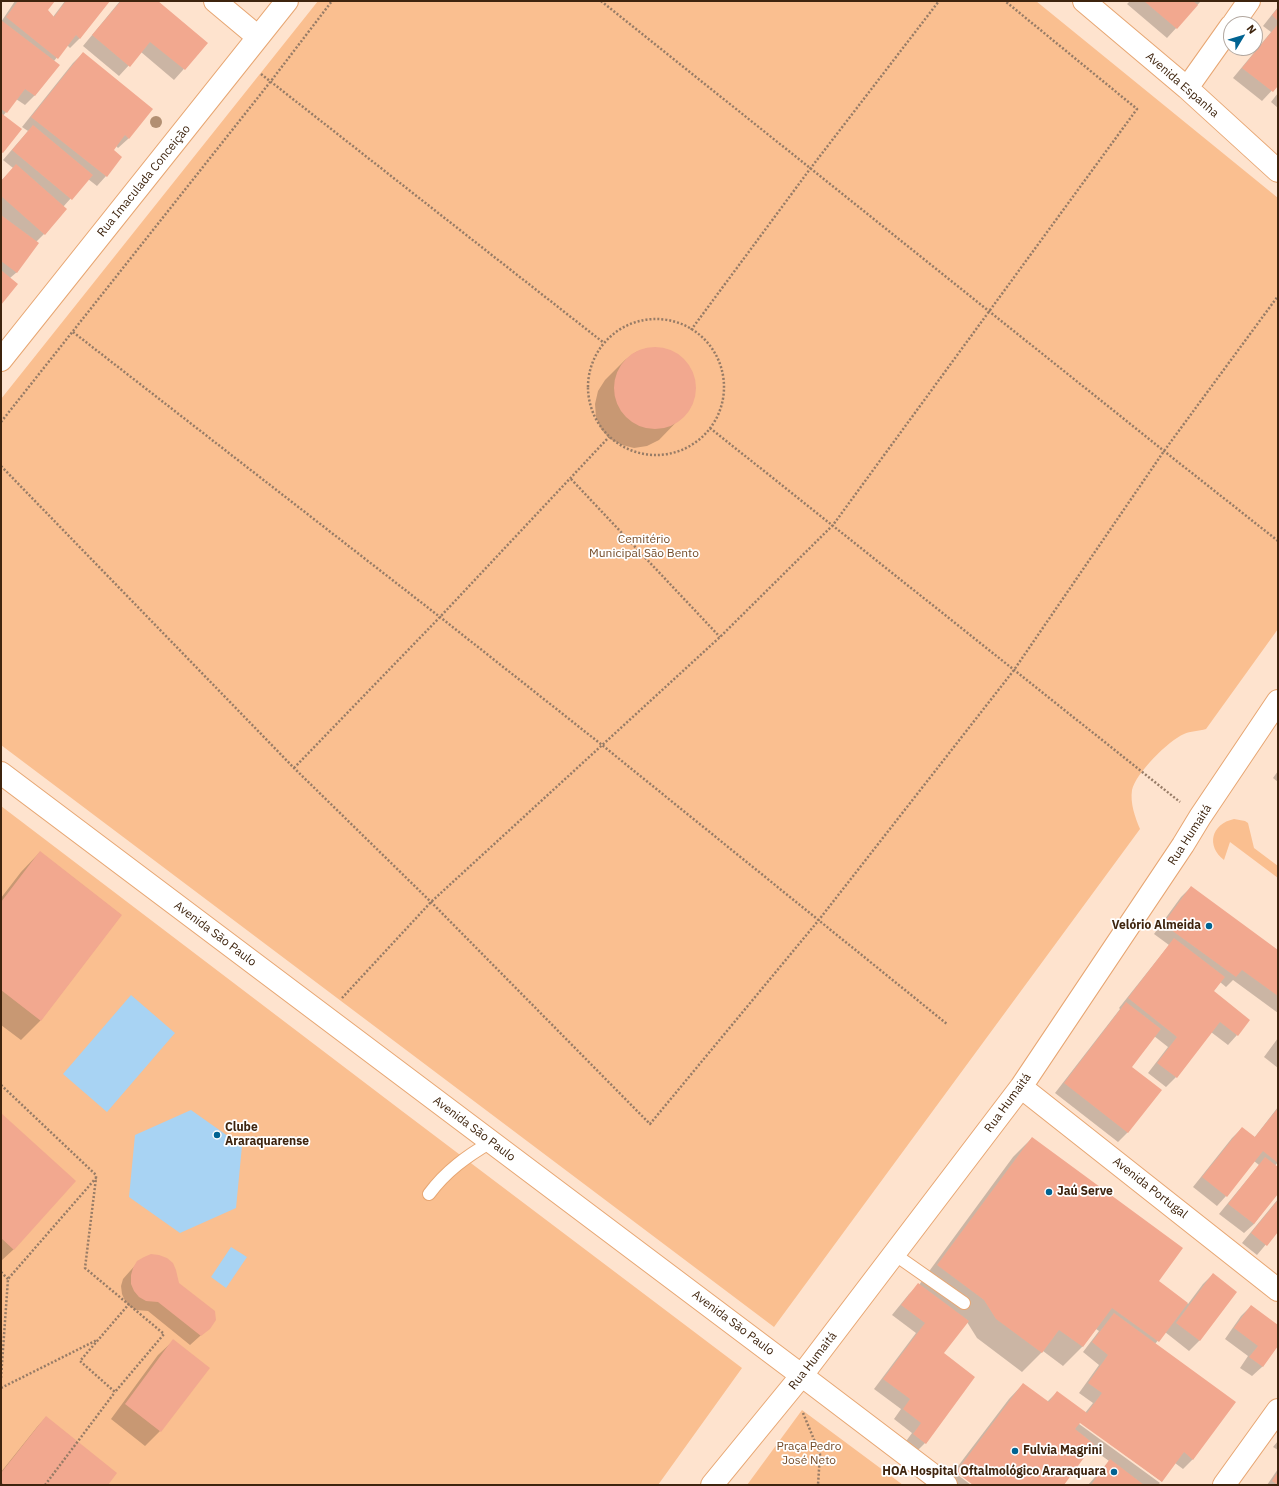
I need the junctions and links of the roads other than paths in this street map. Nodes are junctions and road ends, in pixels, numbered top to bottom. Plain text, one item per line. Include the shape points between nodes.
1 (215, 1) edge
2 (287, 1) edge
3 (1084, 1) edge
4 (1249, 1) edge
5 (1238, 16) edge
6 (258, 37) junction
7 (1223, 38) edge
8 (1187, 88) junction
9 (1278, 171) edge
10 (1, 360) edge
11 (1278, 702) edge
12 (1, 773) edge
13 (1021, 1087) junction
14 (491, 1142) junction
15 (429, 1194) dead end
16 (894, 1254) junction
17 (1278, 1290) edge
18 (964, 1303) dead end
19 (802, 1375) junction
20 (1278, 1410) edge
21 (712, 1485) edge
22 (946, 1485) edge
23 (1224, 1485) edge

1 - 6 street
2 - 6 street, Rua Imaculada Conceição
3 - 8 street, Avenida Espanha
4 - 5 street
6 - 10 street, Rua Imaculada Conceição
7 - 8 street
8 - 9 street, Avenida Espanha
11 - 13 street, Rua Humaitá
12 - 14 street, Avenida São Paulo
13 - 16 street, Rua Humaitá
13 - 17 street, Avenida Portugal
14 - 15 lane via 452,1168
14 - 19 street, Avenida São Paulo
16 - 18 lane
16 - 19 street, Rua Humaitá
19 - 21 street, Rua Humaitá
19 - 22 street, Avenida São Paulo
20 - 23 street

